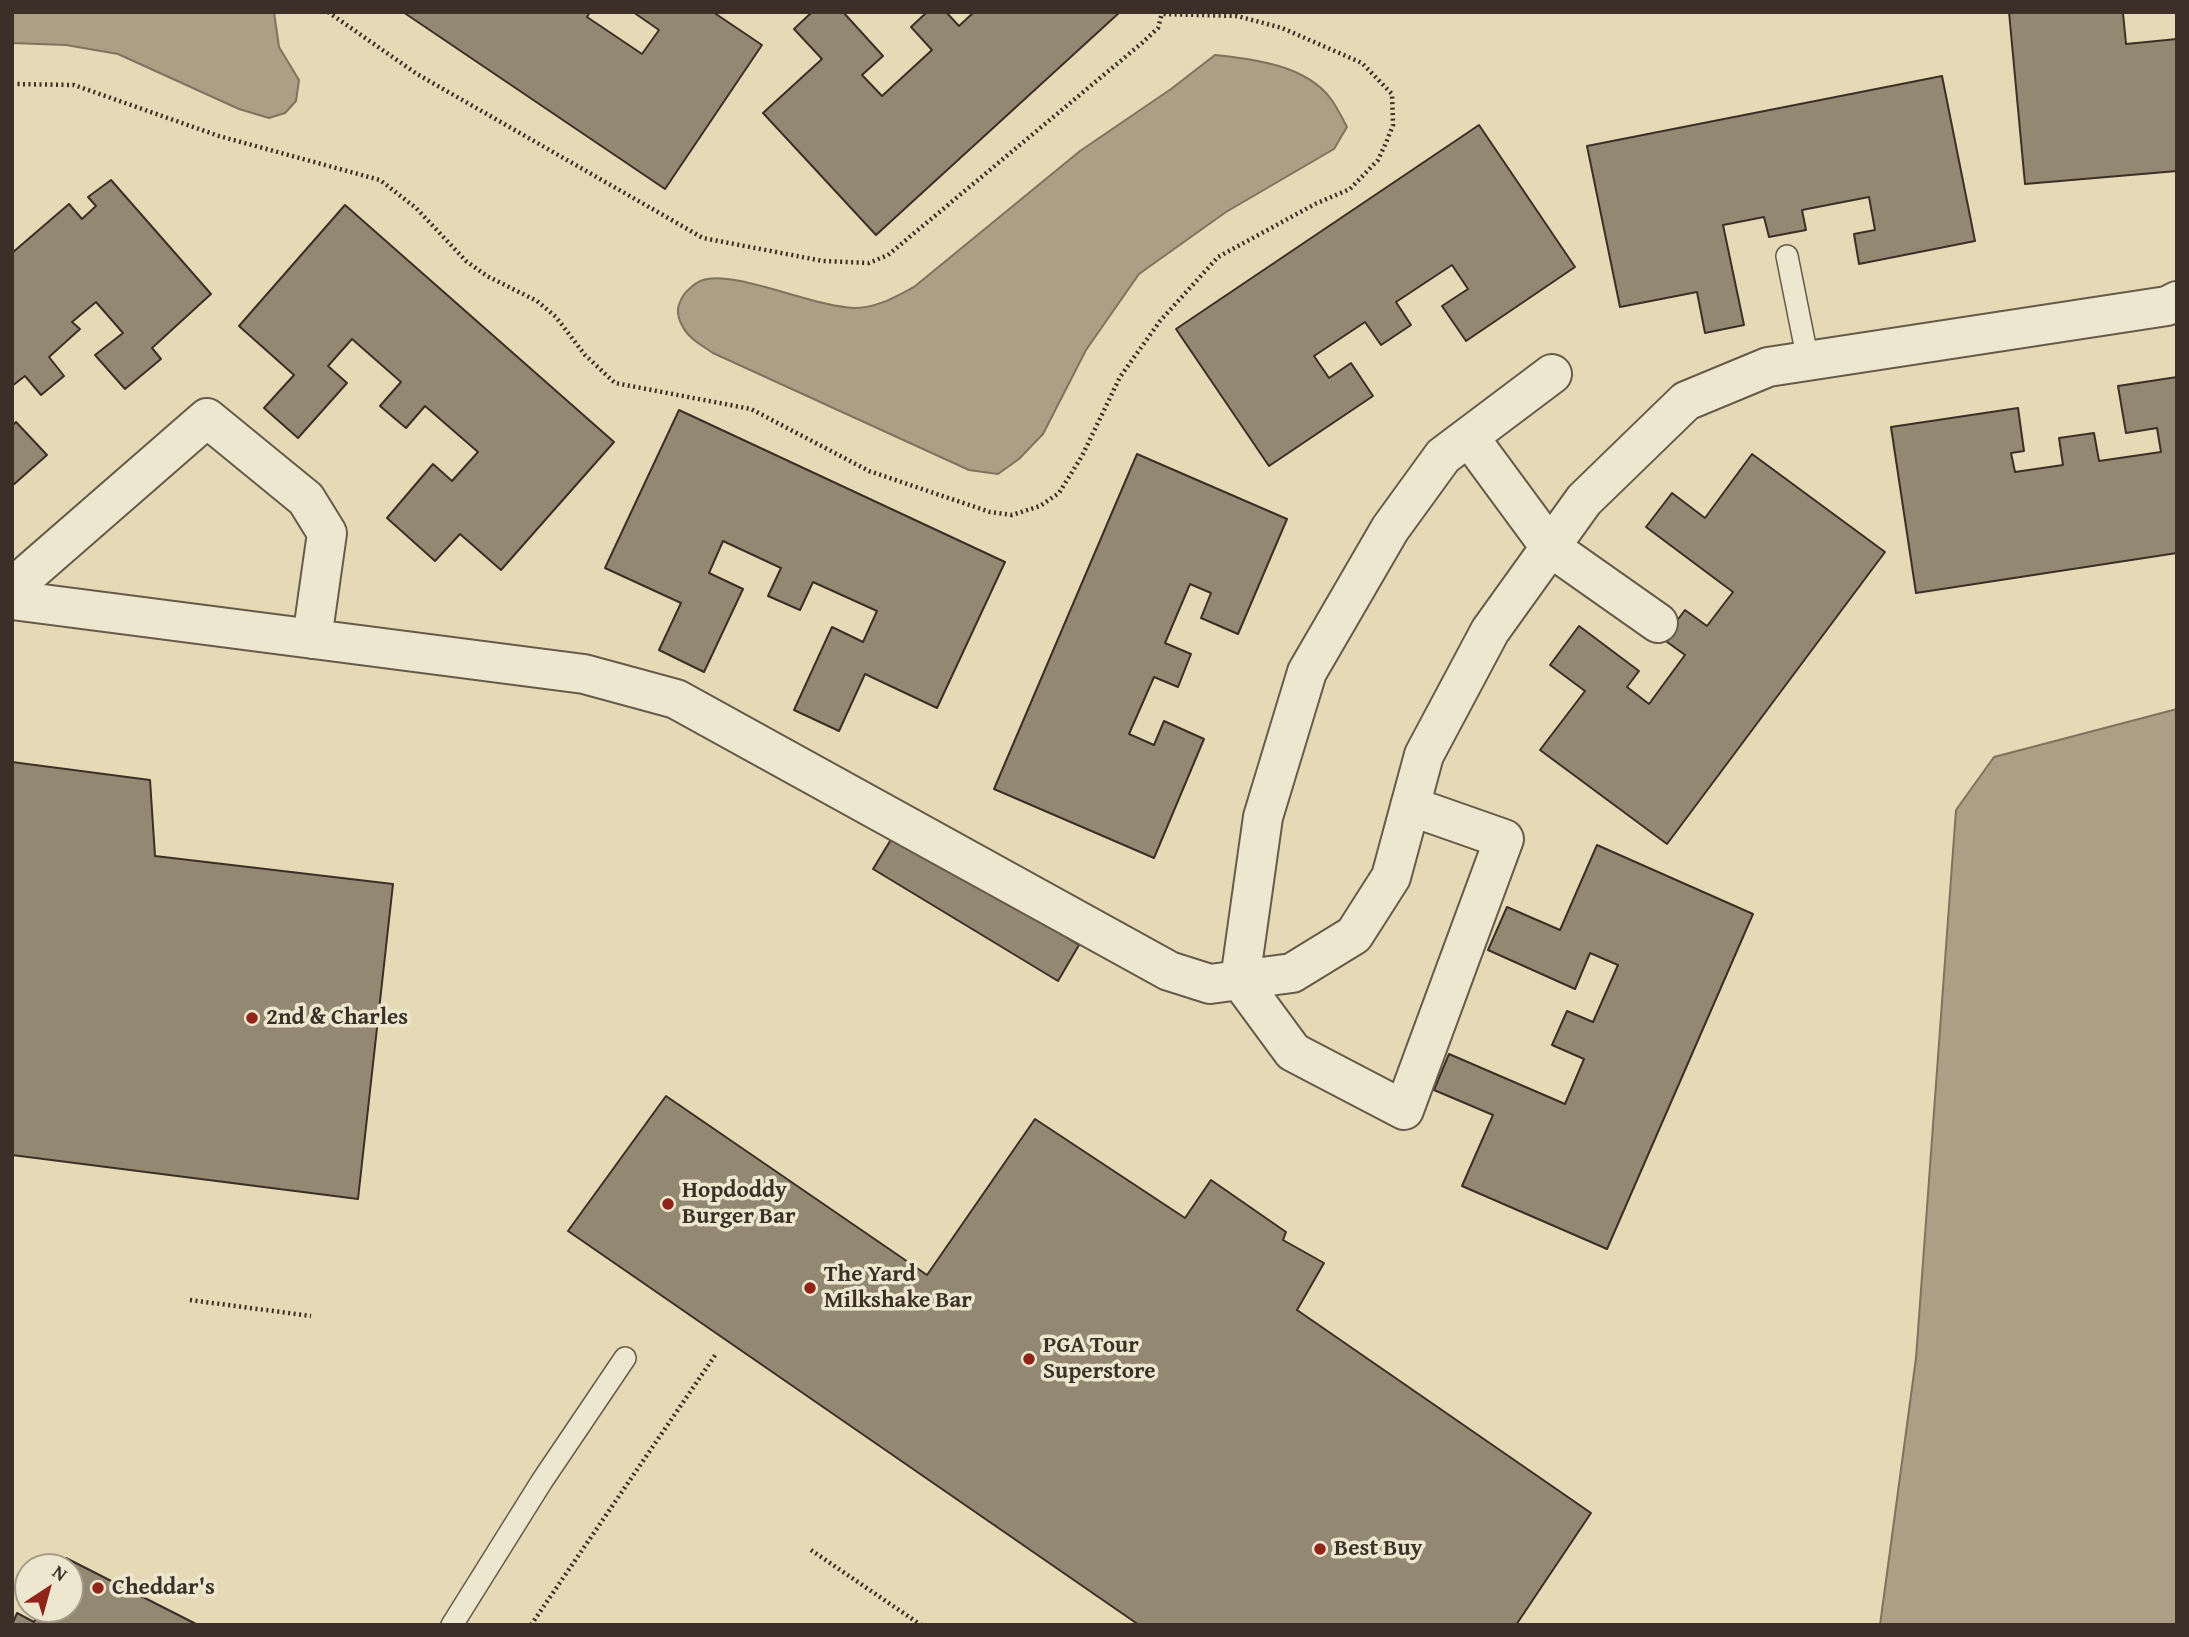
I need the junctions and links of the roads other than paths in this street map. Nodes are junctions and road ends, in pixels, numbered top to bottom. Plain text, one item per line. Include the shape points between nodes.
1 (1787, 256) dead end
2 (2177, 301) edge
3 (1808, 361) junction
4 (1552, 374) dead end
5 (1469, 437) junction
6 (1550, 547) junction
7 (12, 587) edge
8 (12, 600) edge
9 (1658, 623) dead end
10 (312, 639) junction
11 (1410, 806) junction
12 (1240, 980) junction
13 (625, 1358) dead end
14 (452, 1625) edge

1 - 3 lane
2 - 3 street
3 - 6 street via 1768,367 1686,401 1584,500
4 - 5 street
5 - 6 street
5 - 12 street via 1443,456 1390,529 1307,672 1262,817
6 - 9 street
6 - 11 street via 1490,631 1424,755
7 - 10 street via 206,418 306,499 327,533
8 - 10 street
10 - 12 street via 584,674 676,699 1169,971 1209,984
11 - 12 street via 1391,877 1354,935 1292,973
11 - 12 street via 1504,839 1404,1110 1293,1052
13 - 14 lane

